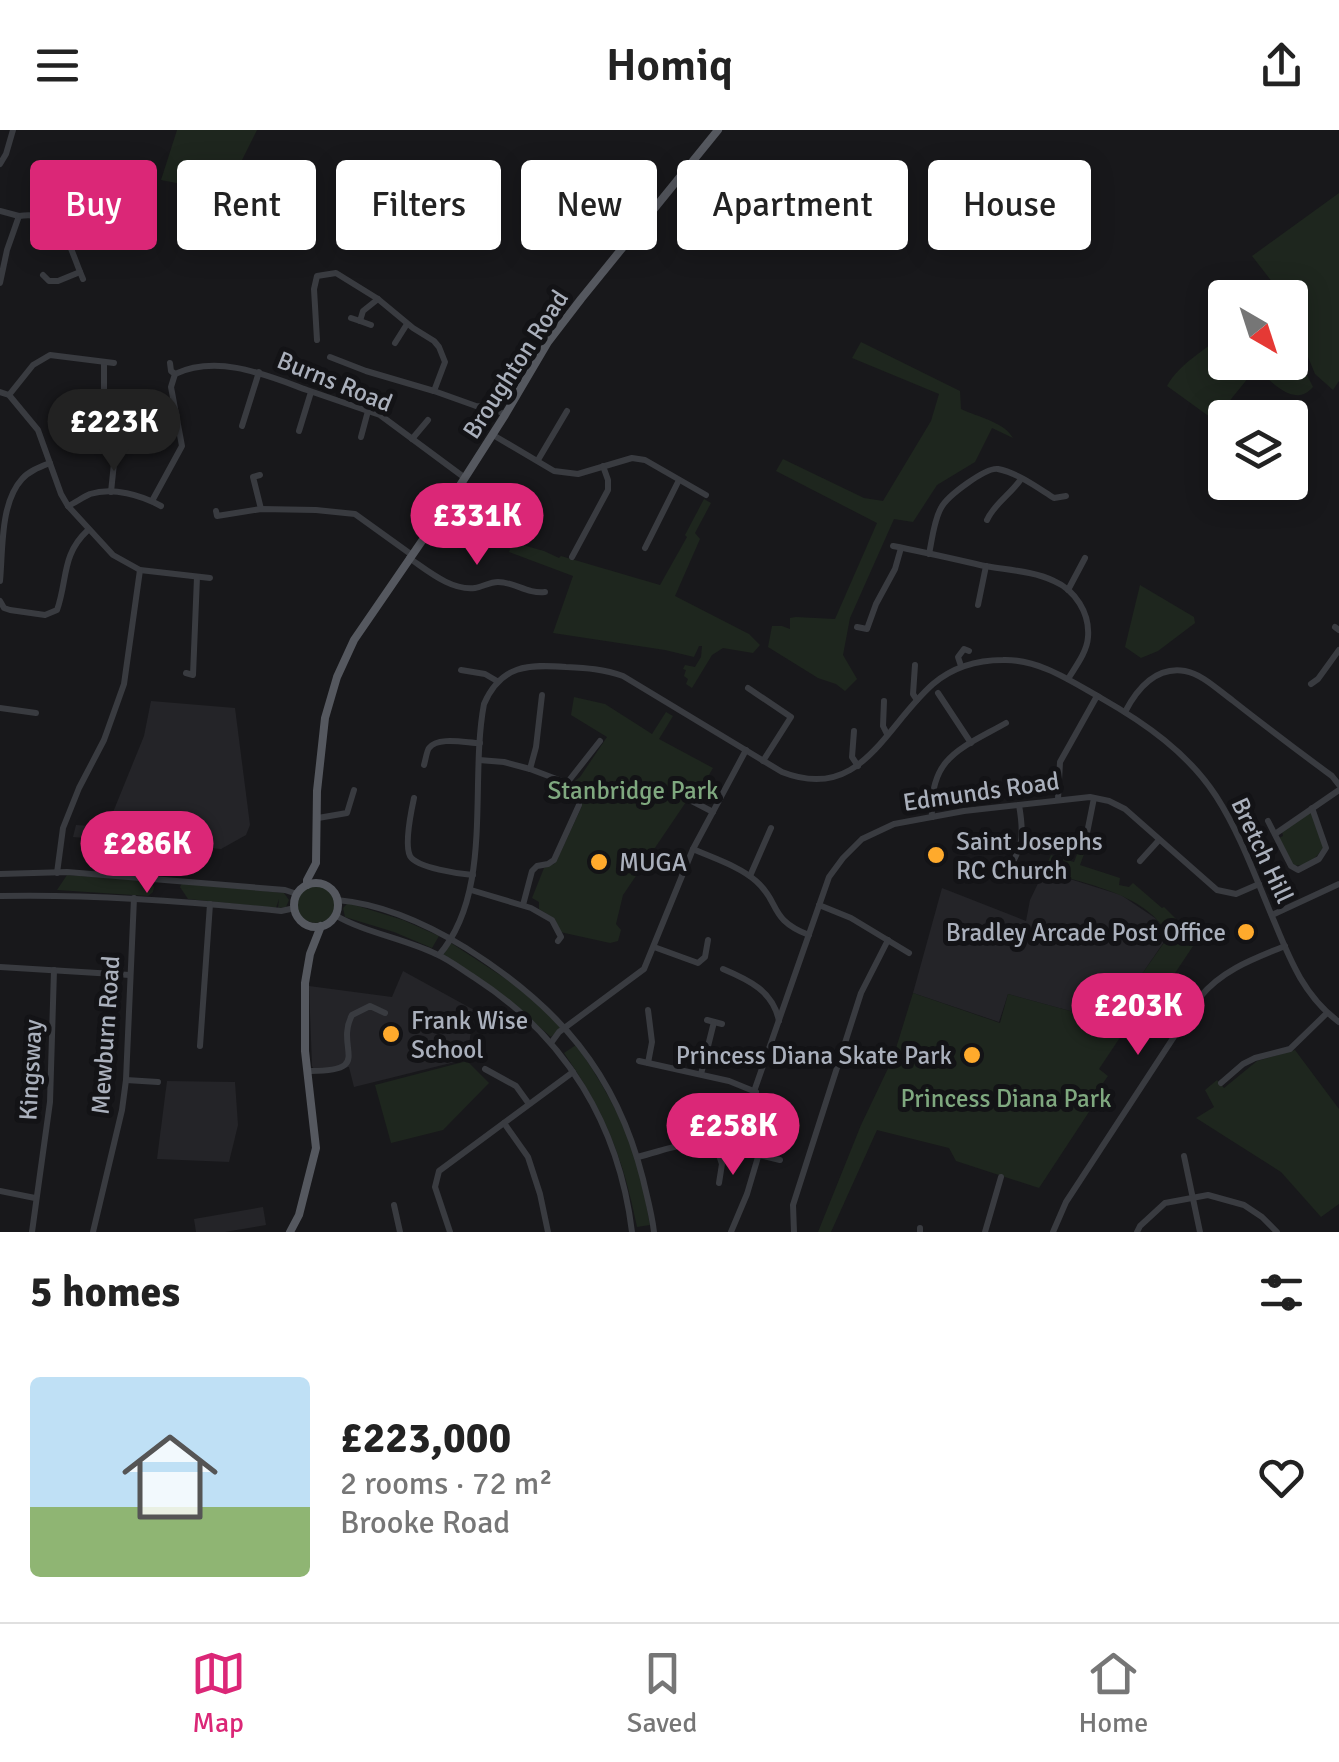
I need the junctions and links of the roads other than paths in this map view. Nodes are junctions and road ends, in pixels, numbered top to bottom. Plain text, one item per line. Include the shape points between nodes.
1 (14, 130) edge
2 (718, 130) edge
3 (0, 164) edge
4 (0, 211) edge
5 (19, 216) junction
6 (42, 275) dead end
7 (0, 282) edge
8 (378, 299) junction
9 (351, 318) dead end
10 (360, 321) junction
11 (408, 324) junction
12 (371, 325) dead end
13 (317, 340) dead end
14 (395, 343) dead end
15 (330, 357) dead end
16 (104, 362) junction
17 (114, 363) dead end
18 (170, 364) dead end
19 (258, 372) junction
20 (175, 374) junction
21 (434, 391) junction
22 (0, 392) edge
23 (312, 392) junction
24 (9, 395) junction
25 (368, 411) junction
26 (567, 412) dead end
27 (505, 415) junction
28 (428, 420) dead end
29 (242, 426) dead end
30 (299, 431) dead end
31 (493, 435) junction
32 (360, 436) dead end
33 (412, 439) junction
34 (538, 460) junction
35 (50, 463) junction
36 (603, 466) junction
37 (260, 475) dead end
38 (464, 478) junction
39 (1021, 479) junction
40 (679, 480) junction
41 (459, 487) junction
42 (111, 492) junction
43 (706, 495) dead end
44 (1066, 496) dead end
45 (152, 501) junction
46 (68, 506) junction
47 (162, 506) dead end
48 (260, 509) junction
49 (216, 511) dead end
50 (519, 512) dead end
51 (987, 520) dead end
52 (88, 530) junction
53 (645, 548) dead end
54 (929, 554) junction
55 (410, 556) junction
56 (572, 557) dead end
57 (1086, 558) dead end
58 (986, 566) junction
59 (140, 570) junction
60 (197, 577) junction
61 (210, 578) dead end
62 (0, 581) edge
63 (1068, 590) junction
64 (544, 592) dead end
65 (0, 601) edge
66 (978, 605) dead end
67 (857, 627) dead end
68 (1339, 650) edge
69 (969, 651) dead end
70 (915, 665) dead end
71 (962, 666) junction
72 (461, 670) dead end
73 (194, 674) dead end
74 (1068, 679) junction
75 (497, 681) junction
76 (1310, 684) dead end
77 (748, 688) dead end
78 (938, 693) dead end
79 (542, 695) dead end
80 (1097, 696) junction
81 (917, 700) junction
82 (884, 702) dead end
83 (0, 708) edge
84 (1126, 712) junction
85 (36, 713) dead end
86 (1006, 723) dead end
87 (854, 731) dead end
88 (887, 734) junction
89 (600, 741) dead end
90 (480, 743) junction
91 (971, 743) junction
92 (746, 750) junction
93 (480, 760) junction
94 (763, 760) junction
95 (424, 764) dead end
96 (858, 766) junction
97 (530, 769) junction
98 (567, 783) junction
99 (1339, 788) edge
100 (354, 790) dead end
101 (414, 798) dead end
102 (1094, 798) junction
103 (688, 799) dead end
104 (1058, 799) junction
105 (1019, 805) junction
106 (1312, 808) junction
107 (713, 812) junction
108 (932, 817) junction
109 (318, 818) junction
110 (1268, 821) dead end
111 (771, 828) dead end
112 (1275, 834) junction
113 (1159, 840) junction
114 (1084, 843) dead end
115 (693, 849) junction
116 (1140, 862) dead end
117 (316, 863) junction
118 (57, 873) junction
119 (0, 874) edge
120 (473, 875) junction
121 (750, 876) junction
122 (1005, 877) dead end
123 (150, 878) junction
124 (1259, 884) junction
125 (1339, 884) edge
126 (308, 885) junction
127 (330, 888) junction
128 (471, 890) junction
129 (298, 894) junction
130 (0, 896) edge
131 (134, 898) junction
132 (150, 899) junction
133 (337, 900) junction
134 (210, 904) junction
135 (818, 904) junction
136 (523, 906) junction
137 (295, 908) junction
138 (335, 915) junction
139 (1272, 916) junction
140 (307, 924) junction
141 (321, 926) junction
142 (809, 935) junction
143 (450, 938) junction
144 (562, 938) dead end
145 (708, 940) dead end
146 (888, 940) junction
147 (654, 946) junction
148 (1284, 946) junction
149 (908, 953) dead end
150 (310, 954) junction
151 (439, 955) junction
152 (0, 967) edge
153 (723, 969) dead end
154 (54, 970) junction
155 (130, 975) junction
156 (648, 1010) dead end
157 (385, 1012) dead end
158 (1327, 1013) junction
159 (714, 1022) dead end
160 (780, 1022) junction
161 (1339, 1022) edge
162 (566, 1028) junction
163 (551, 1043) junction
164 (200, 1046) dead end
165 (484, 1069) dead end
166 (307, 1071) junction
167 (573, 1072) junction
168 (701, 1074) junction
169 (126, 1080) junction
170 (158, 1082) dead end
171 (1222, 1083) dead end
172 (756, 1092) junction
173 (529, 1104) junction
174 (504, 1123) junction
175 (763, 1140) dead end
176 (714, 1143) junction
177 (759, 1155) junction
178 (1184, 1156) dead end
179 (637, 1157) junction
180 (780, 1160) dead end
181 (1002, 1177) dead end
182 (719, 1182) dead end
183 (0, 1191) edge
184 (1194, 1197) junction
185 (35, 1198) junction
186 (394, 1205) dead end
187 (32, 1232) edge
188 (93, 1232) edge
189 (290, 1232) edge
190 (400, 1232) edge
191 (450, 1232) edge
192 (548, 1232) edge
193 (632, 1232) edge
194 (654, 1232) edge
195 (731, 1232) edge
196 (794, 1232) edge
197 (985, 1232) edge
198 (1053, 1232) edge
199 (1137, 1232) edge
200 (1200, 1232) edge
201 (1277, 1232) edge

1 - 3 street
2 - 27 main road, Broughton Road via 580,298
4 - 5 street
5 - 6 street via 57,223 81,276 49,281
5 - 7 street
8 - 10 street
8 - 11 street
8 - 13 street via 336,273 318,276
9 - 10 street
10 - 12 street
11 - 14 street
11 - 21 street via 443,354
15 - 21 street
16 - 17 street
16 - 24 street via 50,354
16 - 42 street via 116,444
18 - 20 street
19 - 20 street, Burns Road via 208,367
19 - 23 street, Burns Road
19 - 29 street
20 - 45 street via 171,388 182,446
21 - 27 street
22 - 24 street
23 - 25 street, Burns Road
23 - 30 street
24 - 35 street via 38,430
25 - 32 street
25 - 33 street, Burns Road
26 - 34 street
27 - 31 main road, Broughton Road
28 - 33 street
31 - 34 street
31 - 38 main road, Broughton Road
33 - 38 street, Burns Road
34 - 36 street via 568,474
35 - 46 street
35 - 62 street via 14,489
36 - 40 street via 645,460
36 - 56 street via 608,490
37 - 48 street via 252,477
38 - 41 main road, Broughton Road
39 - 44 street via 1054,498
39 - 51 street
39 - 54 street via 987,470 953,494 941,507
40 - 43 street
40 - 53 street
41 - 50 street via 479,504
41 - 55 main road, Broughton Road
42 - 45 street
42 - 46 street
45 - 47 street
46 - 52 street
48 - 49 street via 217,516
48 - 55 street via 354,514
52 - 59 street
52 - 65 street via 68,554 60,604 52,614 10,610
54 - 58 street
54 - 67 street via 897,547 896,568 867,630
55 - 64 street via 456,585 495,582
55 - 109 main road, Broughton Road via 336,677 323,732
57 - 63 street
58 - 63 street via 1053,580
58 - 66 street
59 - 60 street
59 - 118 street via 124,684 63,828
60 - 61 street
60 - 73 street
63 - 74 street via 1084,610 1089,634
68 - 76 street
69 - 71 street, Bretch Hill via 958,657
70 - 81 street
71 - 74 street, Bretch Hill via 1014,659
71 - 81 street, Bretch Hill
72 - 75 street
74 - 80 street, Bretch Hill
75 - 90 street via 484,704
75 - 92 street via 535,664 606,670
77 - 94 street via 793,713
78 - 91 street
79 - 97 street
80 - 84 street, Bretch Hill
80 - 104 street via 1060,762
81 - 88 street, Bretch Hill
82 - 88 street
83 - 85 street
84 - 99 street via 1152,678 1188,671 1332,776
84 - 124 street, Bretch Hill via 1166,740 1206,783
86 - 91 street
87 - 96 street
88 - 96 street, Bretch Hill
89 - 98 street
90 - 93 street
90 - 95 street via 434,743
91 - 108 street via 936,775
92 - 94 street
92 - 107 street
93 - 97 street
93 - 120 street
94 - 96 street via 818,780
97 - 98 street
98 - 136 street via 580,805 554,860 532,871
99 - 106 street
100 - 109 street via 348,813
101 - 120 street via 407,832 411,857
102 - 104 street, Edmunds Road
102 - 113 street, Edmunds Road via 1119,805
102 - 114 street
103 - 107 street
104 - 105 street, Edmunds Road
105 - 108 street, Edmunds Road
105 - 122 street via 1021,846
106 - 112 street
106 - 112 street via 1326,844 1319,859 1294,869
107 - 115 street
108 - 135 street, Edmunds Road via 862,839 834,868
109 - 117 main road, Broughton Road
110 - 112 street
111 - 121 street
113 - 116 street
113 - 124 street, Edmunds Road via 1217,890 1236,894
115 - 121 street
115 - 147 street
117 - 126 main road
117 - 127 main road
118 - 119 street
118 - 123 street
120 - 128 street
121 - 142 street via 781,919
123 - 129 street
123 - 132 street via 156,886
124 - 139 street, Bretch Hill
125 - 139 street
126 - 127 main road
126 - 129 main road
127 - 133 main road
128 - 136 street
128 - 143 street
129 - 137 main road
130 - 131 street
131 - 132 street
131 - 155 street, Mewburn Road
132 - 134 street
133 - 138 main road
133 - 143 street via 404,916
134 - 137 street
134 - 164 street
135 - 142 street, Edmunds Road
135 - 146 street
136 - 144 street via 552,920
137 - 140 main road
138 - 141 main road
138 - 151 street
139 - 148 street, Bretch Hill
140 - 141 main road
140 - 150 main road
141 - 150 main road
142 - 160 street, Edmunds Road
143 - 151 street
143 - 162 street via 528,992
145 - 147 street via 698,963
146 - 149 street
146 - 196 street via 854,1011 793,1205
147 - 162 street via 638,974
148 - 158 street, Bretch Hill
148 - 198 street via 1205,990
150 - 166 main road
151 - 163 street via 494,990
152 - 154 street
153 - 160 street via 772,1000
154 - 155 street
154 - 185 street, Kingsway via 50,1102
155 - 169 street, Mewburn Road
156 - 168 street via 652,1042 644,1062
157 - 166 street via 370,1006 352,1015 346,1031 350,1056 341,1068
158 - 161 street, Bretch Hill
158 - 171 street via 1290,1049 1243,1064
159 - 168 street
160 - 172 street, Edmunds Road
162 - 163 street
162 - 179 street via 623,1116
163 - 167 street
165 - 173 street via 516,1086
166 - 189 main road via 316,1148
167 - 173 street
167 - 193 street via 617,1157
168 - 172 street
169 - 170 street
169 - 188 street, Mewburn Road
172 - 176 street, Edmunds Road via 744,1120
173 - 174 street
174 - 191 street via 436,1178
174 - 192 street via 528,1157
175 - 177 street
176 - 179 street
176 - 182 street via 722,1164
177 - 180 street
177 - 195 street
178 - 184 street
179 - 194 street
181 - 197 street
183 - 185 street
184 - 199 street via 1165,1203
184 - 200 street
184 - 201 street via 1244,1205
185 - 187 street, Kingsway
186 - 190 street

